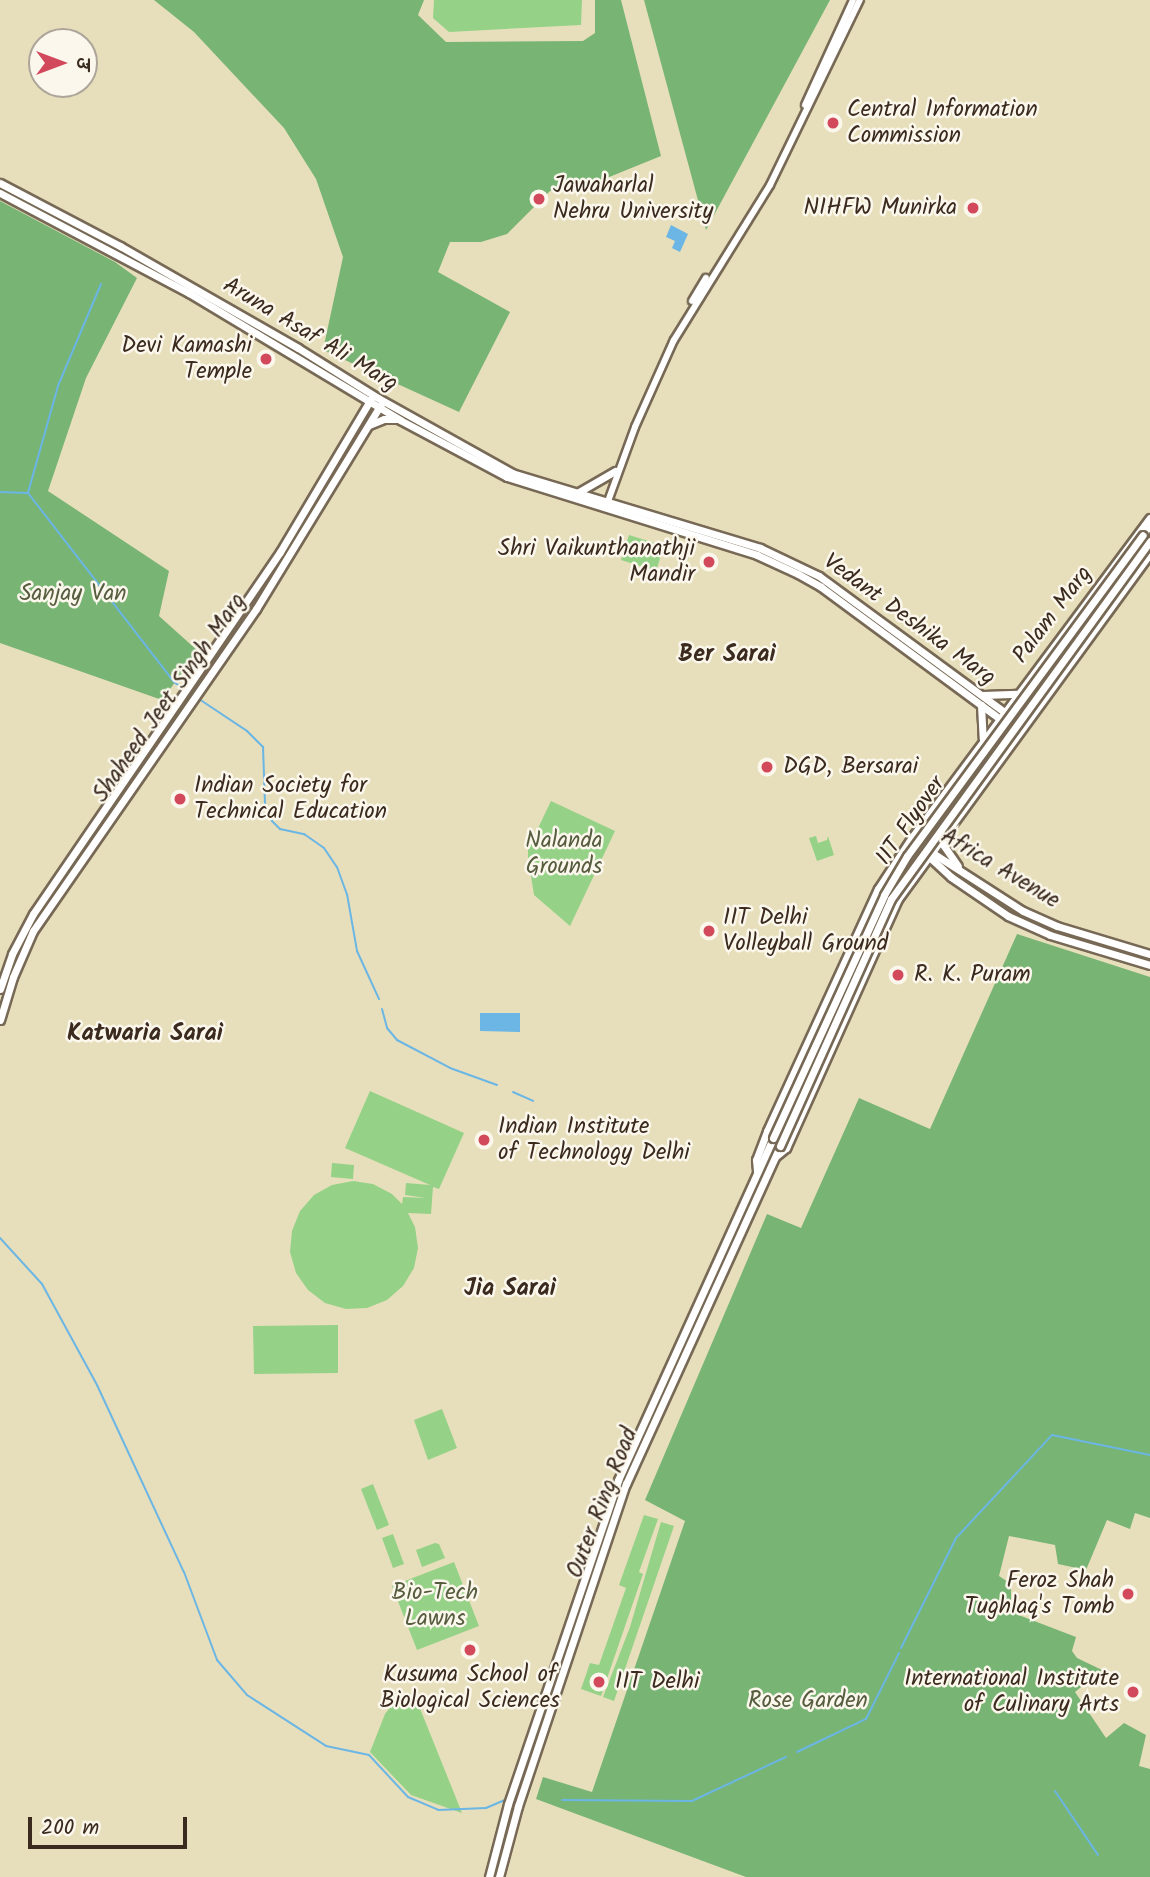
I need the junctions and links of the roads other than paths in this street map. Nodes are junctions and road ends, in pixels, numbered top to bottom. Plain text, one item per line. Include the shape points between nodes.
1 (853, 0) edge
2 (860, 0) edge
3 (0, 183) edge
4 (0, 193) edge
5 (746, 219) junction
6 (650, 387) junction
7 (371, 398) junction
8 (381, 404) junction
9 (400, 420) junction
10 (368, 425) junction
11 (615, 471) junction
12 (576, 493) junction
13 (606, 504) junction
14 (1150, 517) edge
15 (1150, 524) edge
16 (1150, 541) edge
17 (1150, 553) edge
18 (1038, 666) junction
19 (1058, 679) junction
20 (979, 694) junction
21 (1018, 694) junction
22 (981, 705) junction
23 (1001, 715) junction
24 (1020, 731) junction
25 (982, 742) junction
26 (942, 836) junction
27 (912, 837) junction
28 (929, 854) junction
29 (923, 864) junction
30 (961, 871) junction
31 (889, 873) junction
32 (951, 877) junction
33 (907, 886) junction
34 (1150, 954) edge
35 (1150, 965) edge
36 (0, 989) edge
37 (0, 1020) edge
38 (776, 1156) junction
39 (757, 1171) junction
40 (489, 1877) edge
41 (499, 1877) edge

1 - 5 street via 779,160
2 - 5 street via 782,162
3 - 7 main road, Aruna Asaf Ali Marg via 298,348
4 - 7 main road, Aruna Asaf Ali Marg
5 - 6 street via 689,310
6 - 11 street
6 - 13 street
7 - 8 main road, Aruna Asaf Ali Marg
7 - 36 main road, Shaheed Jeet Singh Marg via 274,561 33,914
8 - 9 main road, Aruna Asaf Ali Marg
8 - 10 main road, Shaheed Jeet Singh Marg
8 - 12 main road, Aruna Asaf Ali Marg via 512,473
9 - 10 main road
9 - 13 main road, Aruna Asaf Ali Marg via 514,481
10 - 37 main road, Shaheed Jeet Singh Marg via 258,606 41,918 16,967
11 - 12 main road
11 - 13 street
12 - 13 main road, Aruna Asaf Ali Marg
13 - 20 main road, Vedant Deshika Marg via 719,535 793,562 855,601
13 - 22 main road, Vedant Deshika Marg via 757,555 797,574
14 - 18 main road, Palam Marg
15 - 39 main road, IIT Flyover, bridge via 884,895
16 - 38 main road, IIT Flyover, bridge via 891,899
17 - 19 main road, Palam Marg
18 - 19 main road via 1041,682
18 - 21 main road, Palam Marg
19 - 24 main road, Palam Marg
20 - 21 main road
20 - 23 main road, Vedant Deshika Marg
21 - 23 main road, Palam Marg
22 - 23 main road, Vedant Deshika Marg
22 - 25 main road
23 - 24 main road, Vedant Deshika Marg
23 - 25 main road, Palam Marg
24 - 26 main road, Palam Marg
25 - 27 main road, Palam Marg
26 - 28 main road, Palam Marg
26 - 30 main road
27 - 28 main road, Africa Avenue
27 - 31 main road, Palam Marg
28 - 29 main road, Palam Marg
28 - 30 main road, Africa Avenue
28 - 32 main road, Africa Avenue
29 - 32 main road
29 - 33 main road, Palam Marg
30 - 34 main road, Africa Avenue via 1023,911 1057,926
31 - 33 main road via 903,876
31 - 39 main road, Palam Marg via 856,933 767,1131 756,1160
32 - 35 main road, Africa Avenue via 1008,916 1050,935
33 - 38 main road, Palam Marg via 878,939 786,1148
38 - 41 main road, Outer Ring Road via 626,1484
39 - 40 main road, Outer Ring Road via 618,1480 508,1804

